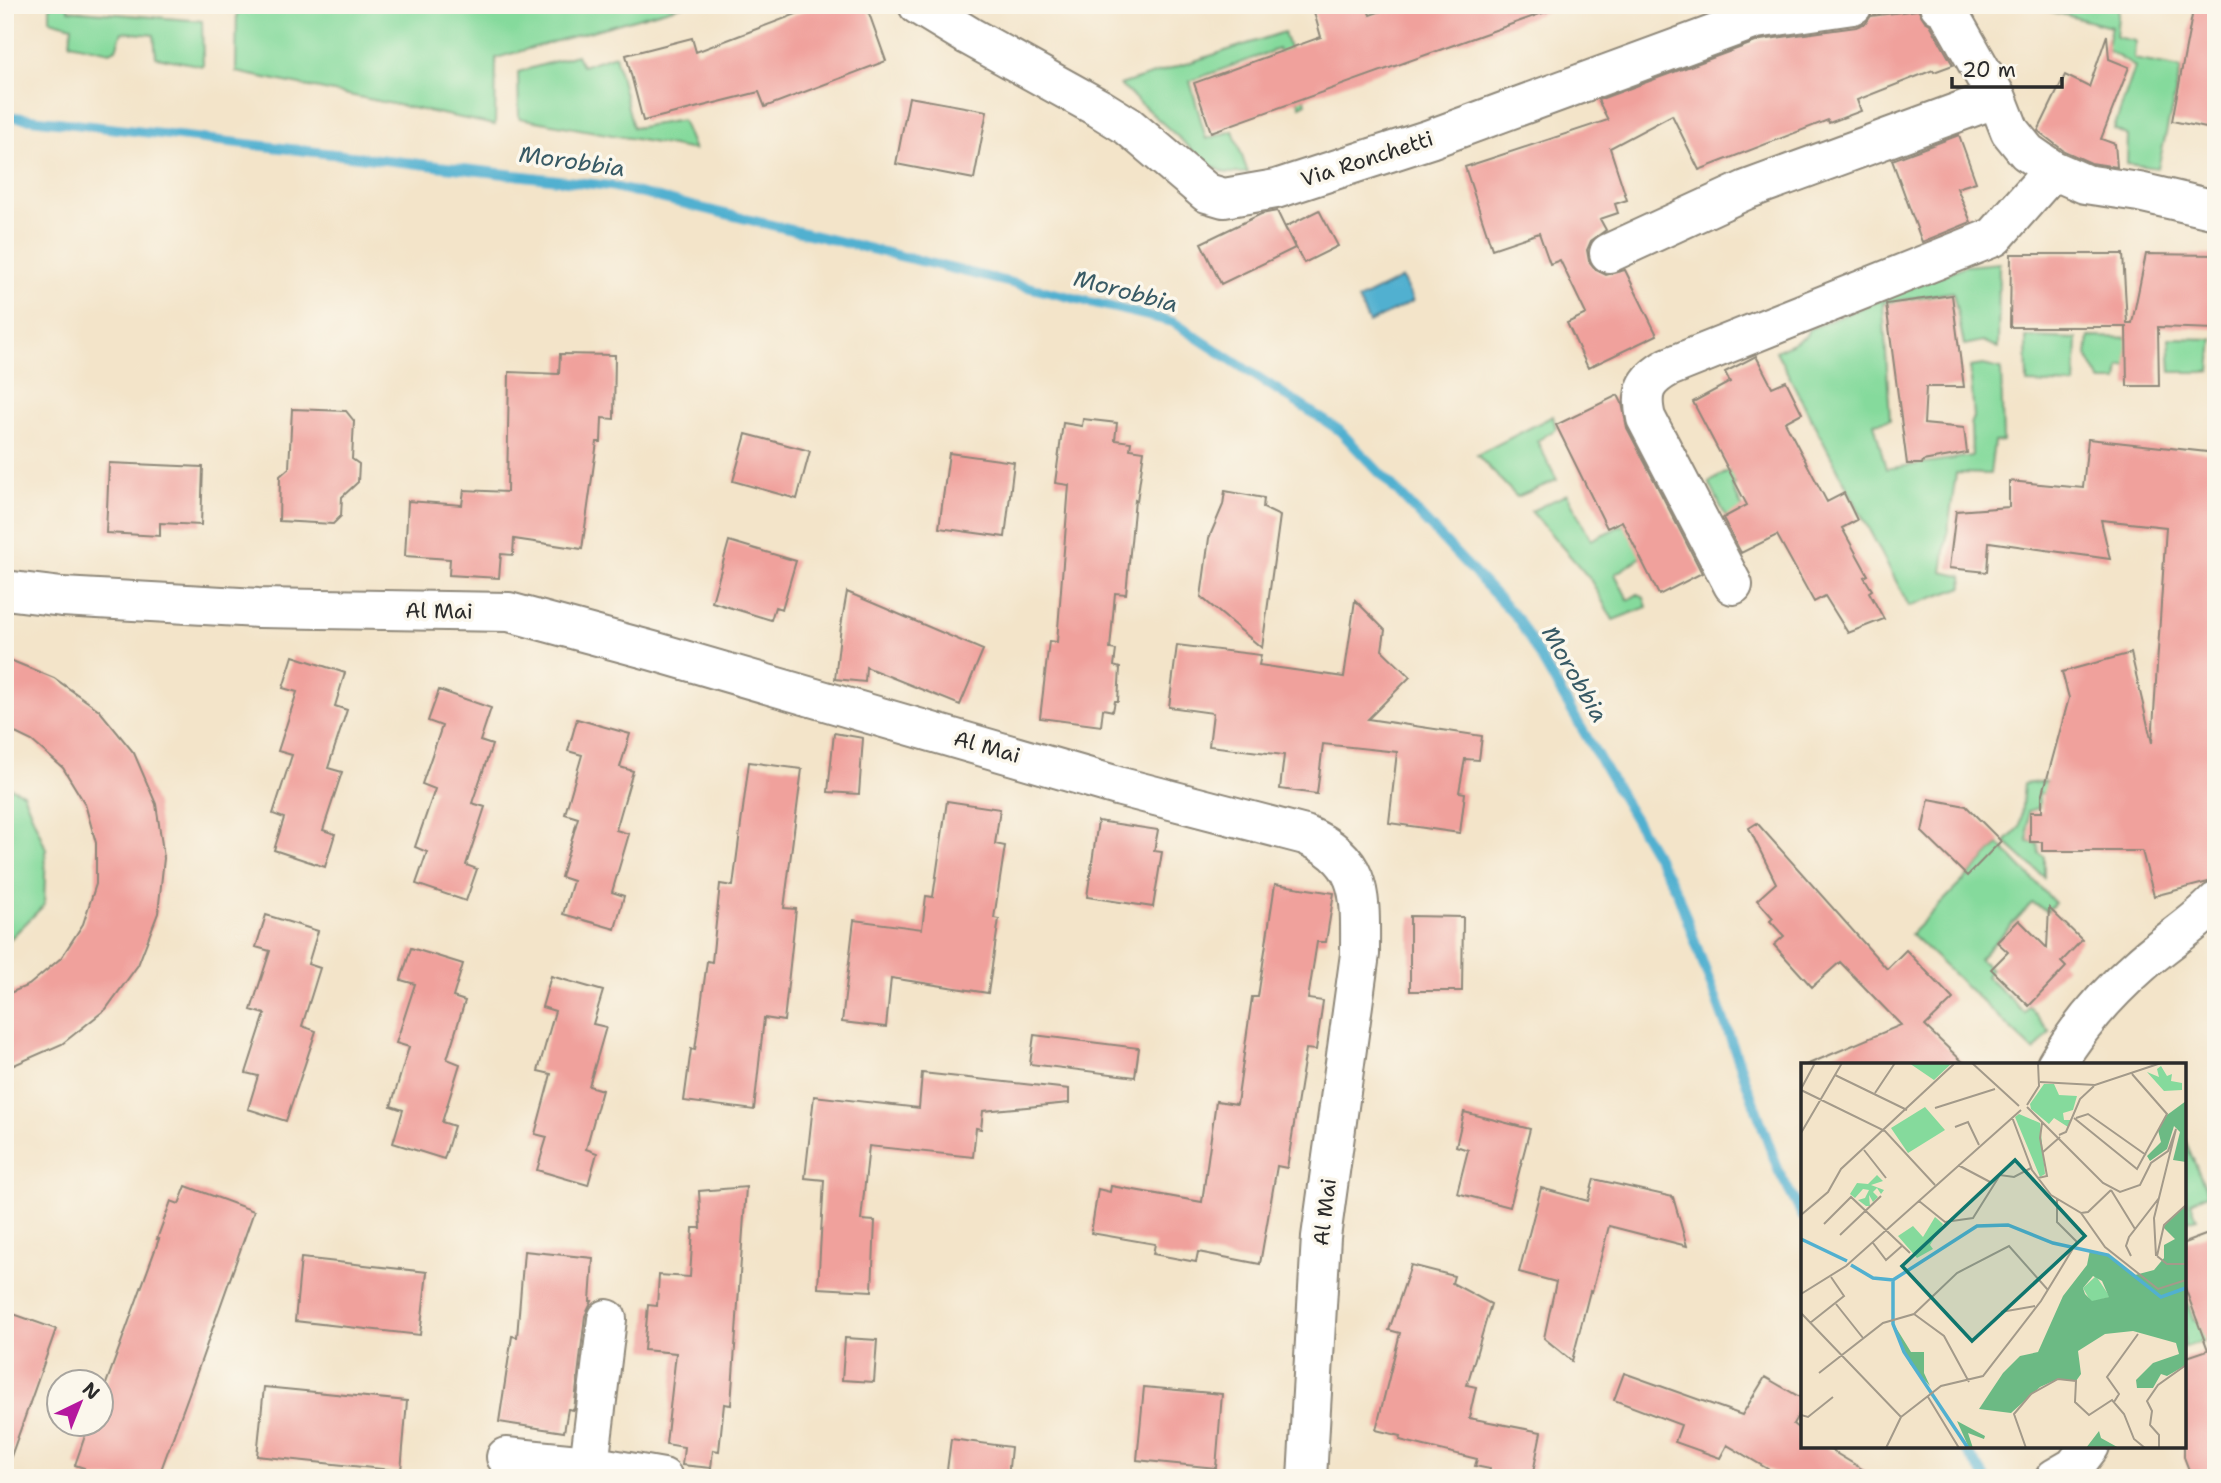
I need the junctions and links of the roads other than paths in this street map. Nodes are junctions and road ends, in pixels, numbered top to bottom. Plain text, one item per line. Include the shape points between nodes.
1 (918, 5) edge
2 (1853, 5) edge
3 (1939, 5) edge
4 (1753, 12) edge
5 (1997, 98) junction
6 (2053, 170) junction
7 (2216, 210) edge
8 (1609, 253) dead end
9 (1733, 585) dead end
10 (5, 590) edge
11 (2216, 902) edge
12 (2057, 1063) edge
13 (607, 1320) dead end
14 (506, 1457) dead end
15 (589, 1465) junction
16 (663, 1478) edge
17 (1307, 1478) edge

1 - 4 street, Via Ronchetti via 1100,108 1207,193 1224,198 1276,189 1430,139
2 - 4 street, Via Ronchetti
3 - 5 street via 1945,6
5 - 6 street via 2010,131 2027,152
5 - 8 street via 1746,190
6 - 7 street via 2085,184
6 - 9 street via 1994,237 1669,368 1647,385 1643,394 1646,418
10 - 17 street, Al Mai via 258,608 509,612 1305,835 1335,851 1352,873 1357,889 1360,954 1321,1237
11 - 12 street via 2120,983 2079,1028
13 - 15 street
14 - 15 street
15 - 16 street

